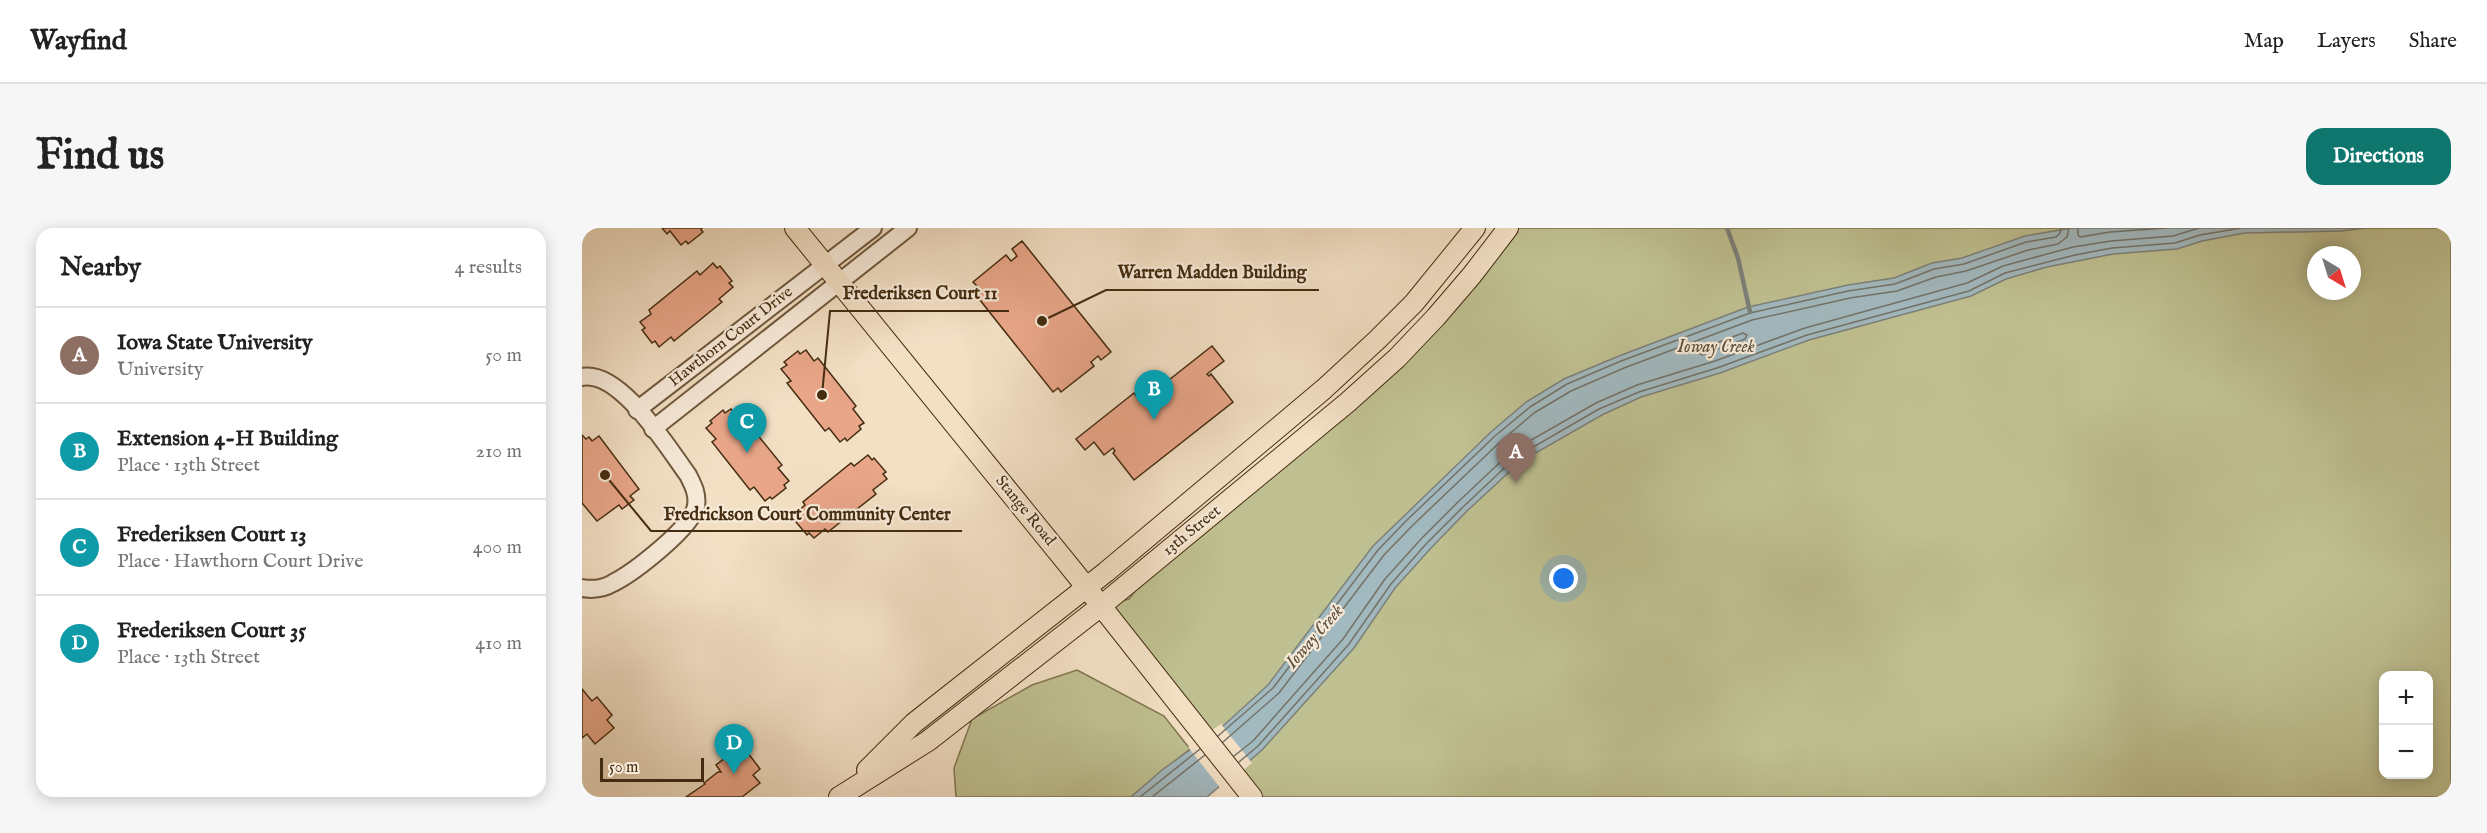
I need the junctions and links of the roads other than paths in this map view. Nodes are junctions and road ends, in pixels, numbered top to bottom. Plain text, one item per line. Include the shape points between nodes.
1 (795, 228) edge
2 (873, 228) edge
3 (908, 228) edge
4 (1475, 228) edge
5 (1508, 228) edge
6 (824, 265) junction
7 (838, 283) junction
8 (582, 377) edge
9 (637, 410) junction
10 (653, 429) junction
11 (1086, 587) junction
12 (582, 588) edge
13 (1101, 606) junction
14 (840, 796) edge
15 (1252, 797) edge

1 - 6 main road, Stange Road
2 - 6 street, Hawthorn Court Drive
3 - 7 street, Hawthorn Court Drive
4 - 11 main road, 13th Street via 1414,303 1377,340
5 - 13 main road, 13th Street via 1472,275 1397,358
6 - 7 main road, Stange Road
6 - 9 street, Hawthorn Court Drive
7 - 10 street, Hawthorn Court Drive
7 - 11 main road, Stange Road
8 - 9 street via 599,378 611,384
9 - 10 street
10 - 12 street via 695,489 692,516 684,528 613,584 601,589
11 - 13 main road, Stange Road
11 - 14 main road, 13th Street via 914,723
13 - 14 main road, 13th Street via 928,741
13 - 15 main road, Stange Road

